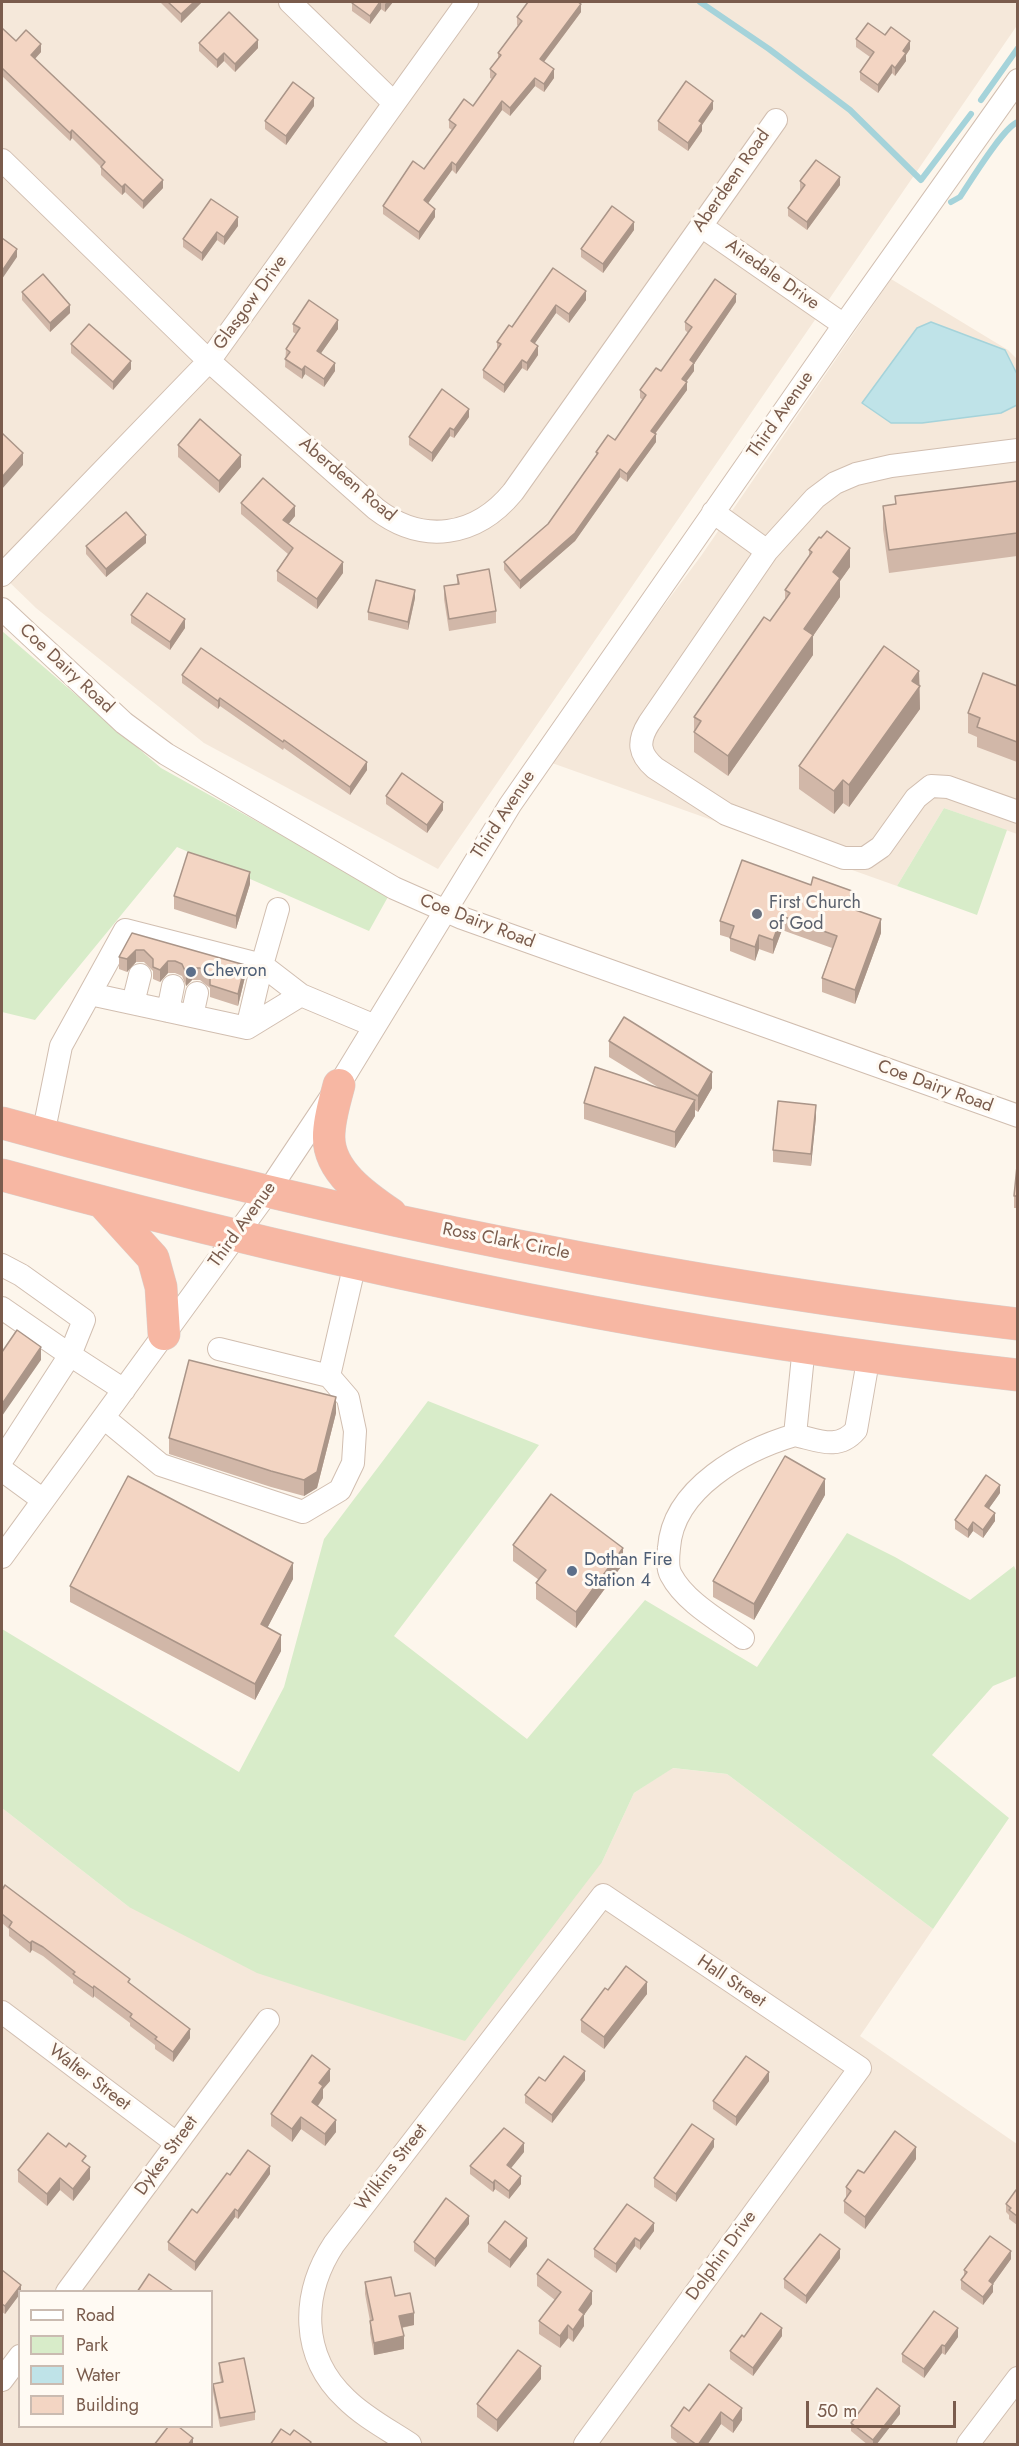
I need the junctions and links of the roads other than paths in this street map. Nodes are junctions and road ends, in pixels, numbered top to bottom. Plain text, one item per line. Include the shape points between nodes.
1 (290, 2) edge
2 (467, 2) edge
3 (1017, 80) edge
4 (394, 103) junction
5 (776, 120) dead end
6 (2, 160) edge
7 (701, 226) junction
8 (844, 325) junction
9 (209, 361) junction
10 (1017, 450) edge
11 (713, 512) junction
12 (767, 551) junction
13 (2, 575) edge
14 (2, 609) edge
15 (1017, 812) edge
16 (278, 909) dead end
17 (443, 911) junction
18 (262, 965) junction
19 (140, 975) dead end
20 (173, 986) dead end
21 (197, 993) dead end
22 (90, 994) junction
23 (301, 995) junction
24 (133, 1003) junction
25 (168, 1011) junction
26 (192, 1016) junction
27 (375, 1026) junction
28 (247, 1028) junction
29 (339, 1085) junction
30 (1017, 1116) edge
31 (2, 1123) edge
32 (43, 1135) junction
33 (2, 1175) edge
34 (267, 1193) junction
35 (104, 1203) junction
36 (402, 1221) junction
37 (236, 1236) junction
38 (355, 1263) junction
39 (11, 1270) edge
40 (779, 1292) junction
41 (2, 1306) edge
42 (1017, 1324) edge
43 (164, 1334) junction
44 (769, 1341) junction
45 (804, 1346) junction
46 (219, 1349) dead end
47 (869, 1356) junction
48 (65, 1363) junction
49 (1017, 1375) edge
50 (329, 1376) junction
51 (124, 1390) junction
52 (104, 1418) junction
53 (2, 1432) edge
54 (795, 1435) junction
55 (2, 1460) edge
56 (2, 1470) edge
57 (43, 1500) junction
58 (2, 1557) edge
59 (743, 1638) dead end
60 (603, 1895) joint
61 (2, 2012) edge
62 (268, 2020) dead end
63 (860, 2068) joint
64 (176, 2143) junction
65 (68, 2290) edge
66 (18, 2359) edge
67 (1017, 2378) edge
68 (2, 2380) edge
69 (410, 2445) edge
70 (585, 2445) edge
71 (968, 2445) edge

1 - 4 street
2 - 4 street, Glasgow Drive
3 - 8 street, Third Avenue
4 - 9 street, Glasgow Drive
5 - 7 street, Aberdeen Road
6 - 9 street, Aberdeen Road
7 - 8 street, Airedale Drive
7 - 9 street, Aberdeen Road via 513,492 491,515 462,528 431,532 388,518
8 - 11 street, Third Avenue
9 - 13 street, Glasgow Drive
10 - 12 street via 855,474 815,498
11 - 12 street
11 - 17 street, Third Avenue via 510,805
12 - 15 street via 642,735 640,748 645,759 726,813 844,858 865,858 881,847 916,798 931,786 948,787
14 - 17 street, Coe Dairy Road via 124,723 166,754 394,888
16 - 18 street
17 - 27 street, Third Avenue
17 - 30 street, Coe Dairy Road
18 - 22 street via 206,958 124,930
18 - 23 street
18 - 28 street
19 - 24 street
20 - 25 street
21 - 26 street
22 - 24 street
22 - 32 street via 61,1046
23 - 27 street
23 - 28 street
24 - 25 street
25 - 26 street
26 - 28 street via 219,1011
27 - 29 street, Third Avenue
29 - 34 street, Third Avenue
29 - 36 highway via 329,1137 338,1166 360,1192
31 - 32 highway, Ross Clark Circle
32 - 34 highway, Ross Clark Circle
33 - 35 highway
34 - 36 highway, Ross Clark Circle
34 - 37 street, Third Avenue
35 - 37 highway
35 - 43 highway via 153,1258
36 - 40 highway, Ross Clark Circle
37 - 38 highway
37 - 43 street, Third Avenue
38 - 44 highway via 597,1312
38 - 50 street
39 - 41 street
39 - 48 street via 84,1320
40 - 42 highway, Ross Clark Circle
40 - 44 highway
41 - 48 street
43 - 51 street, Third Avenue
44 - 45 highway
45 - 47 highway
45 - 54 street
46 - 50 street
47 - 49 highway
47 - 54 street via 856,1430 848,1440 838,1444
48 - 51 street
48 - 53 street via 38,1380
48 - 55 street
50 - 52 street via 348,1398 355,1431 353,1463 340,1490 303,1512 161,1465
51 - 52 street, Third Avenue
52 - 57 street, Third Avenue
54 - 59 street via 772,1442 705,1483 688,1500 670,1539 669,1573 678,1587
56 - 57 street
57 - 58 street, Third Avenue
60 - 63 street, Hall Street
60 - 69 street, Wilkins Street via 334,2244 316,2276 311,2295 311,2332 322,2369 345,2399
61 - 64 street, Walter Street
62 - 64 street, Dykes Street
63 - 70 street, Dolphin Drive
64 - 65 street, Dykes Street
66 - 68 street
67 - 71 street

